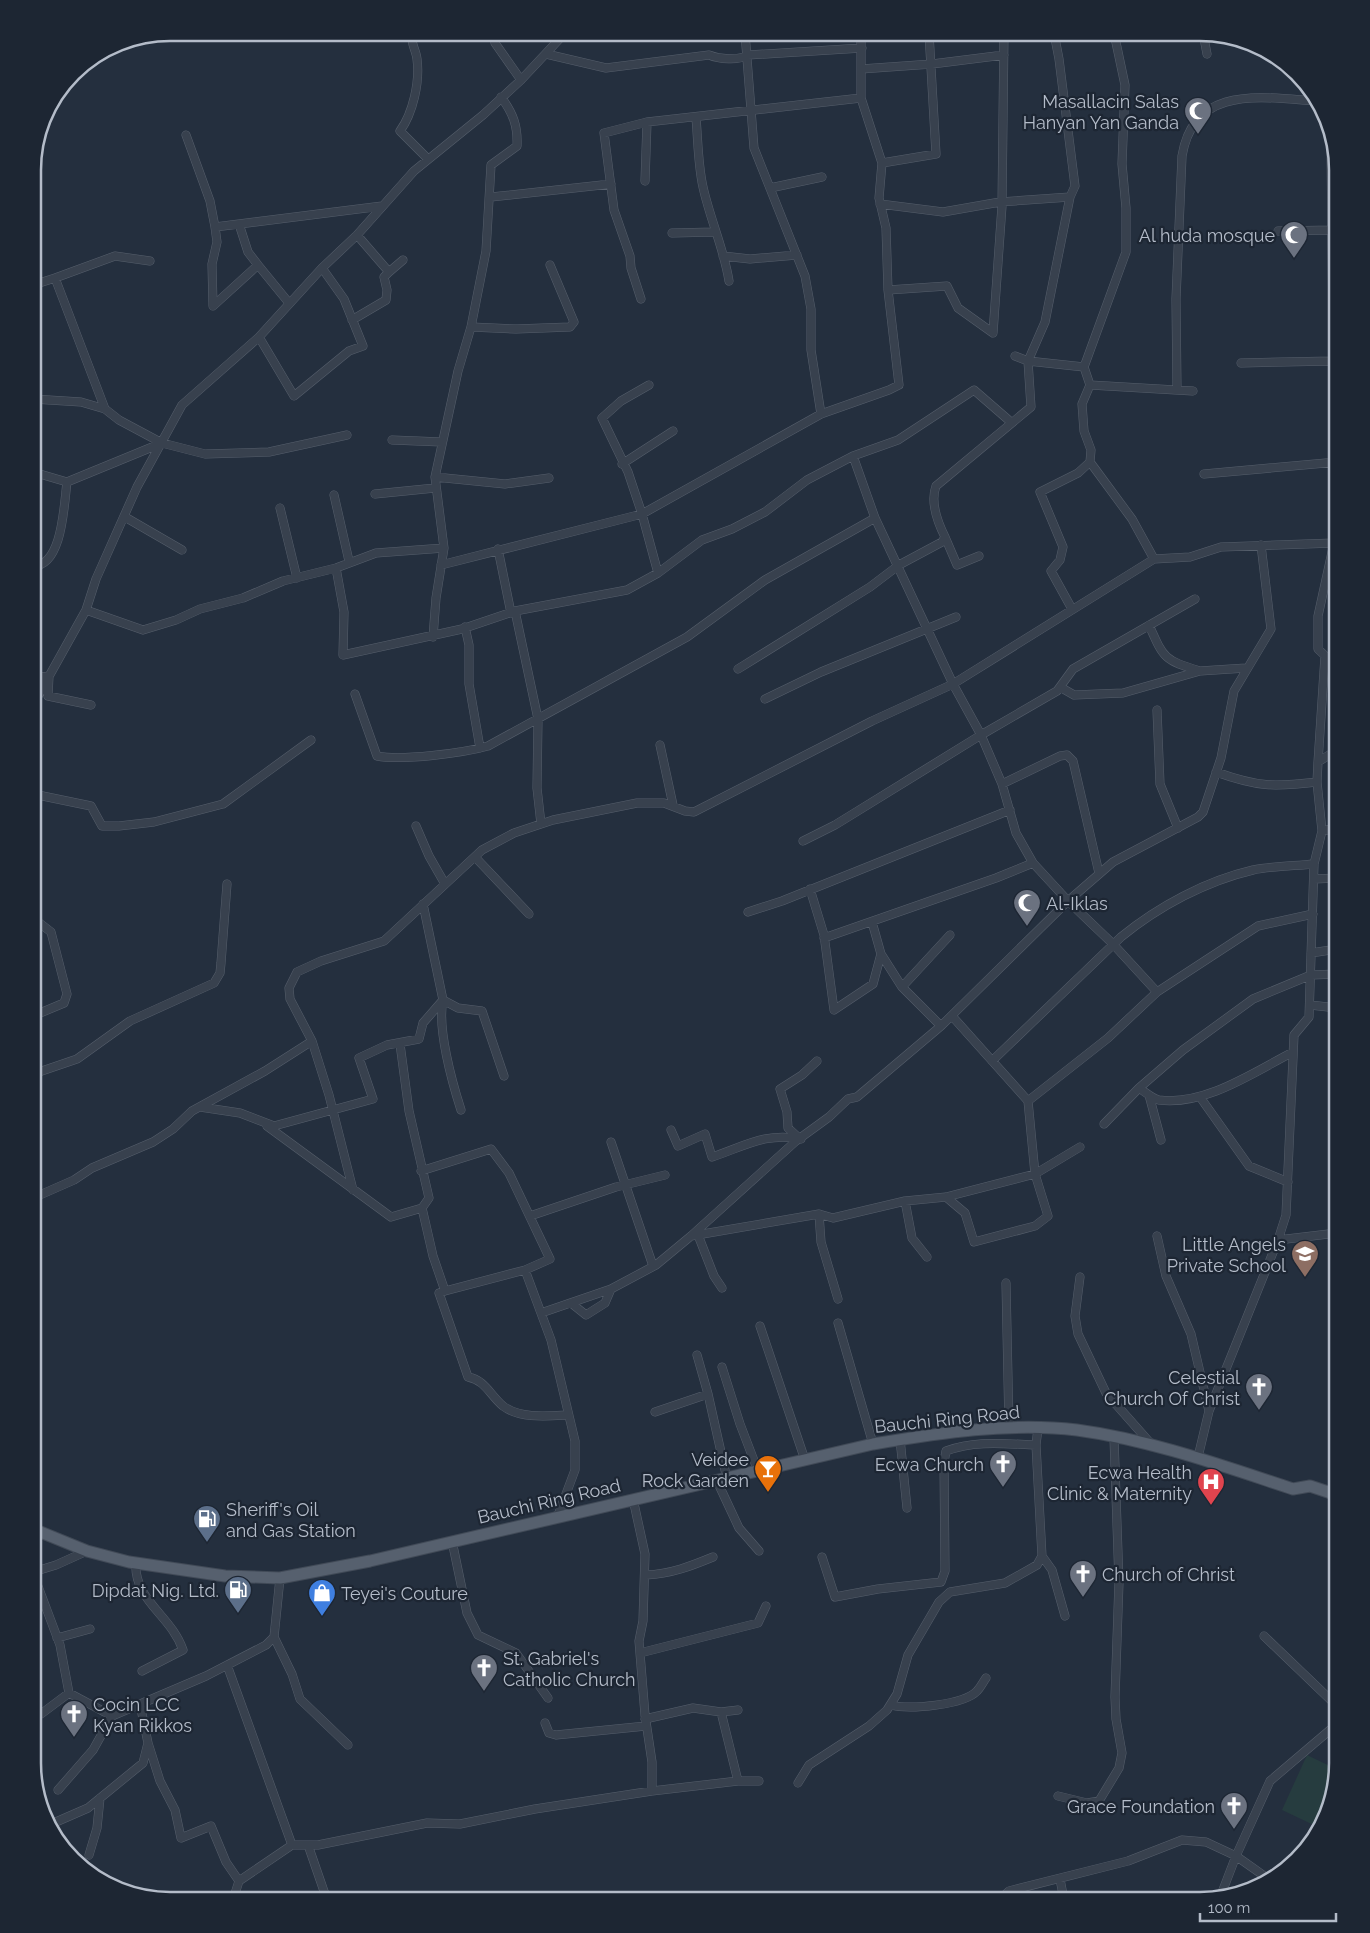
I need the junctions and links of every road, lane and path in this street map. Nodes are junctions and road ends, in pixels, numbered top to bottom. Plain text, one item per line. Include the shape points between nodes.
1 (412, 41) edge
2 (495, 41) edge
3 (557, 41) edge
4 (746, 42) edge
5 (862, 42) edge
6 (930, 42) edge
7 (1004, 42) edge
8 (1055, 42) edge
9 (1116, 42) edge
10 (1205, 42) edge
11 (862, 48) junction
12 (546, 54) junction
13 (1207, 54) dead end
14 (748, 55) junction
15 (1004, 56) junction
16 (932, 64) junction
17 (861, 68) junction
18 (521, 80) junction
19 (501, 97) junction
20 (861, 98) junction
21 (1308, 101) edge
22 (751, 112) junction
23 (696, 118) junction
24 (647, 122) junction
25 (186, 136) dead end
26 (428, 159) junction
27 (882, 163) junction
28 (822, 177) dead end
29 (645, 181) dead end
30 (611, 184) junction
31 (770, 188) junction
32 (491, 197) junction
33 (1070, 197) junction
34 (1000, 202) junction
35 (880, 204) junction
36 (382, 206) junction
37 (238, 224) junction
38 (215, 227) junction
39 (1329, 230) edge
40 (1278, 231) dead end
41 (715, 232) junction
42 (672, 233) dead end
43 (357, 235) junction
44 (797, 255) junction
45 (723, 256) junction
46 (403, 260) dead end
47 (150, 261) dead end
48 (258, 265) junction
49 (550, 265) dead end
50 (322, 268) junction
51 (389, 272) junction
52 (56, 278) junction
53 (729, 281) dead end
54 (42, 282) edge
55 (888, 290) junction
56 (641, 299) dead end
57 (290, 303) junction
58 (352, 320) junction
59 (471, 327) junction
60 (259, 336) junction
61 (1016, 356) dead end
62 (1028, 361) junction
63 (1329, 361) edge
64 (1241, 364) dead end
65 (1084, 367) junction
66 (649, 385) dead end
67 (1090, 385) junction
68 (1177, 390) junction
69 (1193, 391) dead end
70 (42, 400) edge
71 (105, 409) junction
72 (821, 414) junction
73 (1012, 423) junction
74 (673, 431) dead end
75 (347, 435) dead end
76 (392, 440) dead end
77 (442, 442) junction
78 (162, 443) junction
79 (853, 456) junction
80 (1090, 462) junction
81 (1329, 463) edge
82 (622, 464) junction
83 (1204, 474) dead end
84 (42, 475) edge
85 (435, 477) junction
86 (549, 478) dead end
87 (67, 482) junction
88 (435, 488) junction
89 (334, 494) dead end
90 (375, 494) dead end
91 (280, 508) dead end
92 (642, 514) junction
93 (125, 517) junction
94 (875, 518) junction
95 (945, 537) junction
96 (1329, 543) edge
97 (1262, 545) junction
98 (444, 548) junction
99 (182, 550) dead end
100 (498, 550) junction
101 (979, 556) dead end
102 (1154, 558) junction
103 (349, 561) junction
104 (42, 562) edge
105 (441, 565) junction
106 (899, 565) junction
107 (1329, 566) edge
108 (336, 568) junction
109 (658, 573) junction
110 (297, 578) junction
111 (1195, 599) dead end
112 (1072, 609) junction
113 (86, 610) junction
114 (513, 612) junction
115 (956, 617) dead end
116 (1149, 625) junction
117 (465, 627) junction
118 (928, 628) junction
119 (433, 636) junction
120 (1325, 656) junction
121 (1329, 659) edge
122 (1246, 668) junction
123 (738, 669) dead end
124 (1200, 671) junction
125 (49, 676) junction
126 (42, 677) edge
127 (953, 684) junction
128 (1060, 687) junction
129 (42, 689) edge
130 (355, 694) dead end
131 (765, 699) dead end
132 (91, 705) dead end
133 (1157, 710) dead end
134 (538, 719) junction
135 (981, 735) junction
136 (311, 740) dead end
137 (660, 746) dead end
138 (480, 748) junction
139 (1329, 755) edge
140 (1318, 762) junction
141 (1216, 772) junction
142 (1317, 782) junction
143 (1002, 784) junction
144 (42, 796) edge
145 (673, 805) junction
146 (1010, 810) junction
147 (541, 824) junction
148 (416, 826) dead end
149 (1178, 828) junction
150 (1329, 830) edge
151 (1322, 831) junction
152 (803, 841) dead end
153 (475, 857) junction
154 (1033, 863) junction
155 (1314, 864) junction
156 (1099, 873) junction
157 (1329, 878) edge
158 (1314, 879) junction
159 (227, 884) dead end
160 (445, 884) junction
161 (810, 889) junction
162 (1068, 901) junction
163 (423, 904) junction
164 (748, 912) dead end
165 (529, 914) dead end
166 (1313, 914) junction
167 (872, 922) junction
168 (42, 925) edge
169 (950, 935) dead end
170 (824, 938) junction
171 (1113, 944) junction
172 (1329, 950) edge
173 (1312, 953) junction
174 (881, 954) junction
175 (1329, 974) edge
176 (1310, 975) junction
177 (902, 987) junction
178 (1157, 992) junction
179 (443, 1000) junction
180 (1310, 1005) junction
181 (1329, 1007) edge
182 (41, 1012) edge
183 (952, 1016) junction
184 (941, 1026) junction
185 (312, 1041) junction
186 (400, 1044) junction
187 (1293, 1052) junction
188 (817, 1061) dead end
189 (992, 1061) junction
190 (41, 1071) edge
191 (504, 1076) dead end
192 (1139, 1088) junction
193 (1149, 1095) junction
194 (1200, 1097) junction
195 (1028, 1101) junction
196 (200, 1107) junction
197 (333, 1110) junction
198 (462, 1110) dead end
199 (260, 1121) junction
200 (1104, 1124) dead end
201 (671, 1130) dead end
202 (801, 1139) junction
203 (1161, 1140) dead end
204 (611, 1142) dead end
205 (1080, 1147) dead end
206 (421, 1171) junction
207 (1035, 1174) junction
208 (665, 1176) dead end
209 (1288, 1182) junction
210 (625, 1186) junction
211 (353, 1190) junction
212 (41, 1194) edge
213 (946, 1197) junction
214 (905, 1201) junction
215 (422, 1208) junction
216 (819, 1214) junction
217 (530, 1216) junction
218 (1329, 1234) edge
219 (694, 1236) junction
220 (1157, 1236) dead end
221 (1278, 1240) junction
222 (927, 1257) dead end
223 (653, 1266) junction
224 (525, 1270) junction
225 (1080, 1277) dead end
226 (1006, 1283) dead end
227 (722, 1288) dead end
228 (611, 1289) junction
229 (445, 1291) junction
230 (838, 1299) dead end
231 (572, 1303) junction
232 (540, 1313) junction
233 (838, 1323) dead end
234 (760, 1326) dead end
235 (696, 1355) dead end
236 (722, 1367) dead end
237 (708, 1394) junction
238 (1209, 1411) junction
239 (655, 1412) dead end
240 (568, 1415) junction
241 (1009, 1427) junction
242 (1038, 1428) junction
243 (1114, 1438) junction
244 (900, 1439) junction
245 (873, 1444) junction
246 (1036, 1445) junction
247 (1152, 1445) junction
248 (1198, 1457) junction
249 (805, 1460) junction
250 (758, 1472) junction
251 (722, 1480) junction
252 (1329, 1492) edge
253 (633, 1499) junction
254 (907, 1508) dead end
255 (557, 1518) junction
256 (41, 1533) edge
257 (452, 1541) junction
258 (87, 1551) junction
259 (759, 1551) dead end
260 (713, 1556) dead end
261 (1042, 1556) junction
262 (822, 1557) dead end
263 (136, 1562) junction
264 (41, 1570) edge
265 (646, 1575) junction
266 (280, 1578) junction
267 (41, 1596) edge
268 (766, 1606) dead end
269 (1065, 1616) dead end
270 (90, 1630) dead end
271 (1264, 1636) dead end
272 (274, 1637) junction
273 (57, 1638) junction
274 (640, 1653) junction
275 (227, 1665) junction
276 (142, 1671) dead end
277 (986, 1678) dead end
278 (69, 1693) junction
279 (1329, 1697) edge
280 (548, 1698) dead end
281 (140, 1704) junction
282 (891, 1705) junction
283 (738, 1710) dead end
284 (721, 1712) junction
285 (41, 1714) dead end
286 (112, 1716) junction
287 (646, 1722) junction
288 (545, 1723) dead end
289 (1329, 1732) edge
290 (148, 1743) junction
291 (348, 1745) dead end
292 (738, 1781) junction
293 (758, 1782) dead end
294 (798, 1782) dead end
295 (58, 1790) dead end
296 (652, 1791) junction
297 (1058, 1796) dead end
298 (100, 1798) junction
299 (56, 1822) edge
300 (292, 1845) junction
301 (308, 1846) junction
302 (89, 1855) dead end
303 (1236, 1856) junction
304 (1263, 1875) edge
305 (1060, 1879) junction
306 (239, 1881) junction
307 (1223, 1889) edge
308 (235, 1891) edge
309 (324, 1891) edge
310 (1008, 1892) edge
311 (1062, 1892) edge

1 - 26 street via 417,58 417,75 414,95 400,132
2 - 18 street
3 - 12 street
4 - 14 street
5 - 11 street
6 - 16 street
7 - 15 street
8 - 33 street via 1074,175
9 - 65 street via 1125,85 1122,164 1126,252
10 - 13 street
11 - 14 street
11 - 17 street
12 - 14 street via 606,68 709,55 718,59 738,59
12 - 18 street
14 - 22 street
15 - 16 street
15 - 34 street
16 - 17 street
16 - 27 street via 936,154
17 - 20 street
18 - 19 street
19 - 26 street
19 - 32 street via 512,111 518,131 517,146 491,165
20 - 22 street
20 - 27 street
21 - 68 street via 1245,98 1208,107 1184,145 1176,299
22 - 23 street
22 - 31 street via 754,148
23 - 24 street
23 - 41 street via 702,186
24 - 29 street
24 - 30 street via 604,133
25 - 38 street via 210,201
26 - 36 street
27 - 35 street
28 - 31 street
30 - 32 street
30 - 56 street via 614,210
31 - 44 street
32 - 59 street via 486,251
33 - 34 street
33 - 62 street via 1045,322
34 - 35 street via 943,212
34 - 55 street via 993,333 958,308 947,286
35 - 55 street via 886,228
36 - 37 street
36 - 43 street
37 - 38 street
37 - 48 street via 248,252
38 - 48 street via 213,306
39 - 40 street
41 - 42 street
41 - 45 street
43 - 50 street
43 - 51 street
44 - 45 street via 750,259
44 - 72 street via 811,309 811,350
45 - 53 street
46 - 51 street
47 - 52 street via 115,256
48 - 57 street
49 - 59 street via 574,322 570,327
50 - 57 street
50 - 58 street via 344,298
51 - 58 street via 384,277 386,300
52 - 54 street
52 - 71 street
55 - 72 street via 899,385
57 - 60 street
58 - 60 street via 363,346 349,351 294,396
59 - 77 street
60 - 78 street via 182,405
61 - 62 street
62 - 65 street
62 - 73 street via 1031,407
63 - 64 street
65 - 67 street
66 - 82 street via 621,401 602,418
67 - 68 street
67 - 80 street via 1082,404 1084,430 1091,450
68 - 69 street
70 - 71 street via 81,402
71 - 78 street
72 - 92 street
73 - 79 street via 974,390 898,440
73 - 95 street via 936,486 937,521
74 - 82 street
75 - 78 street via 269,452 205,454
76 - 77 street
77 - 85 street
78 - 87 street
78 - 93 street via 137,487
79 - 94 street
79 - 109 street via 807,480 765,512 702,540
80 - 102 street via 1132,518
80 - 112 street via 1078,473 1040,492 1063,548 1060,560 1051,571
81 - 83 street
82 - 92 street via 628,472
84 - 87 street
85 - 86 street via 505,484
85 - 88 street
87 - 104 street via 58,542
88 - 90 street
88 - 98 street
89 - 103 street
91 - 110 street
92 - 100 street
92 - 109 street
93 - 99 street
93 - 113 street
94 - 106 street
94 - 134 street via 765,580 687,637
95 - 101 street via 956,565
95 - 106 street via 942,542
96 - 97 street
97 - 102 street via 1221,547 1190,557
97 - 122 street via 1271,629
98 - 103 street via 376,553
98 - 105 street
100 - 105 street
100 - 114 street
102 - 112 street
103 - 108 street
105 - 119 street
106 - 118 street
106 - 123 street via 870,588
107 - 120 street via 1318,616 1318,649
108 - 110 street
108 - 119 street via 344,612 343,655
109 - 114 street via 627,590
110 - 113 street via 143,630
111 - 116 street
112 - 127 street
113 - 125 street
114 - 117 street
114 - 134 street
115 - 118 street
116 - 124 street via 1161,653 1170,662
116 - 128 street via 1073,669
117 - 119 street
117 - 138 street via 469,645 468,684
118 - 127 street
118 - 131 street
120 - 121 street
120 - 140 street
122 - 124 street
122 - 141 street via 1234,691
124 - 128 street via 1123,693 1074,695
125 - 126 street
125 - 129 street
125 - 132 street via 48,696
127 - 135 street
127 - 145 street via 872,721 694,812 684,812
128 - 135 street
130 - 138 street via 377,756 439,754
133 - 149 street via 1160,784
134 - 138 street
134 - 147 street via 536,788
135 - 143 street
135 - 152 street via 835,825
136 - 144 street via 223,804 154,822 102,826 90,806
137 - 145 street
139 - 140 street
140 - 142 street
141 - 142 street via 1246,783 1276,787
141 - 149 street via 1203,812
142 - 151 street
143 - 146 street
143 - 156 street via 1067,755 1073,761
145 - 147 street via 653,801 636,803
146 - 154 street via 1016,833
146 - 161 street
147 - 153 street via 514,833
148 - 160 street
149 - 156 street via 1112,862
150 - 151 street
151 - 155 street
153 - 160 street
153 - 165 street
154 - 162 street
154 - 167 street
155 - 158 street
155 - 171 street via 1255,870 1214,882 1143,919
156 - 162 street
157 - 158 street
158 - 166 street
159 - 190 street via 220,968 214,982 130,1021 77,1059
160 - 163 street
161 - 164 street
161 - 170 street
162 - 171 street
162 - 183 street
163 - 179 street
163 - 185 street via 384,941 297,972 289,988 290,999
166 - 173 street
166 - 178 street via 1258,926
167 - 170 street
167 - 174 street
168 - 182 street via 51,932 67,994 64,1003
169 - 177 street
170 - 174 street via 834,1010 873,984
171 - 178 street
171 - 189 street
172 - 173 street
173 - 176 street
174 - 177 street
175 - 176 street
176 - 180 street
176 - 192 street via 1253,999 1183,1050
177 - 184 street
178 - 195 street via 1108,1038
179 - 186 street via 423,1023 419,1039
179 - 191 street via 458,1008 482,1011
179 - 198 street via 440,1017 454,1088
180 - 181 street
180 - 187 street via 1309,1017 1294,1035
183 - 184 street
183 - 189 street
184 - 202 street
185 - 196 street
185 - 197 street
186 - 197 street via 387,1045 359,1058 373,1099
186 - 206 street
187 - 194 street
187 - 209 street
188 - 202 street via 780,1089 788,1128
189 - 195 street
192 - 193 street
192 - 200 street
193 - 194 street via 1157,1100
193 - 203 street
194 - 209 street via 1249,1166
195 - 207 street
196 - 199 street via 240,1113
196 - 212 street via 153,1142
197 - 199 street via 274,1126
197 - 211 street
199 - 211 street
201 - 202 street via 678,1146 705,1134 712,1157 761,1139 782,1135
202 - 219 street
204 - 210 street
205 - 207 street
206 - 215 street via 429,1198
206 - 217 street via 491,1149 509,1173
207 - 213 street
207 - 213 street via 1048,1216 1035,1226 1010,1234 974,1242 965,1214
208 - 210 street
209 - 221 street via 1286,1215
210 - 217 street
210 - 223 street
211 - 215 street via 391,1217
213 - 214 street
214 - 216 street via 833,1218
214 - 222 street via 912,1238
215 - 229 street via 432,1256
216 - 219 street
216 - 230 street via 821,1242
217 - 224 street via 550,1259
218 - 221 street
219 - 223 street
219 - 227 street
220 - 238 street via 1166,1276 1191,1334
221 - 238 street
223 - 228 street
224 - 229 street
224 - 232 street
225 - 247 street via 1075,1316 1078,1334 1106,1393
226 - 241 street
228 - 231 street
228 - 231 street via 605,1303 586,1316
229 - 240 street via 439,1293 468,1377 478,1379 504,1407 526,1414
231 - 232 street
232 - 240 street via 551,1340
233 - 245 street
234 - 249 street
235 - 237 street
236 - 250 street
237 - 239 street
237 - 251 street
238 - 248 street
240 - 255 street via 575,1441 575,1470
241 - 242 main road, Bauchi Ring Road
241 - 244 main road, Bauchi Ring Road
242 - 243 main road, Bauchi Ring Road via 1076,1430
242 - 246 street
243 - 247 main road, Bauchi Ring Road
243 - 297 street via 1119,1582 1115,1697 1122,1753 1119,1768 1099,1801 1087,1803
244 - 245 main road, Bauchi Ring Road
244 - 254 street
245 - 249 main road, Bauchi Ring Road
246 - 261 street
246 - 262 street via 965,1444 946,1451 944,1571 941,1582 834,1597
247 - 248 main road, Bauchi Ring Road
248 - 252 main road, Bauchi Ring Road via 1294,1489 1310,1486
249 - 250 main road, Bauchi Ring Road
250 - 251 main road, Bauchi Ring Road
251 - 253 main road, Bauchi Ring Road
251 - 259 street via 739,1528
253 - 255 main road, Bauchi Ring Road
253 - 265 street via 645,1554
255 - 257 main road, Bauchi Ring Road
256 - 258 main road, Bauchi Ring Road
257 - 266 main road, Bauchi Ring Road
257 - 280 street via 467,1613 478,1635 516,1653
258 - 263 main road, Bauchi Ring Road
258 - 264 street
260 - 265 street via 680,1570
261 - 269 street via 1052,1570
261 - 282 street via 1037,1565 1005,1583 950,1592 939,1602 908,1655
263 - 266 main road, Bauchi Ring Road via 225,1576
263 - 276 street via 135,1576 139,1588 179,1639 182,1650
265 - 274 street
266 - 272 street
267 - 273 street
268 - 274 street via 758,1623
270 - 273 street
271 - 279 street
272 - 275 street via 266,1645
272 - 291 street via 300,1699
273 - 278 street
274 - 287 street
275 - 281 street
275 - 300 street
277 - 282 street via 976,1692 954,1701 903,1708
278 - 285 street
278 - 286 street
281 - 286 street
281 - 290 street
282 - 294 street via 869,1726 808,1765
283 - 284 street
284 - 287 street via 693,1708
284 - 292 street
286 - 295 street via 93,1750
287 - 288 street via 556,1735 549,1733
287 - 296 street via 652,1762
289 - 303 street via 1270,1781
290 - 298 street via 142,1763
290 - 306 street via 160,1781 175,1810 181,1838 211,1826 226,1862
292 - 293 street
292 - 296 street
296 - 301 street via 460,1824 426,1823
298 - 299 street via 88,1808
298 - 302 street via 97,1828
300 - 301 street
300 - 306 street
301 - 309 street
303 - 304 street
303 - 305 street via 1206,1842 1182,1840 1128,1861
303 - 307 street
305 - 310 street
305 - 311 street
306 - 308 street

